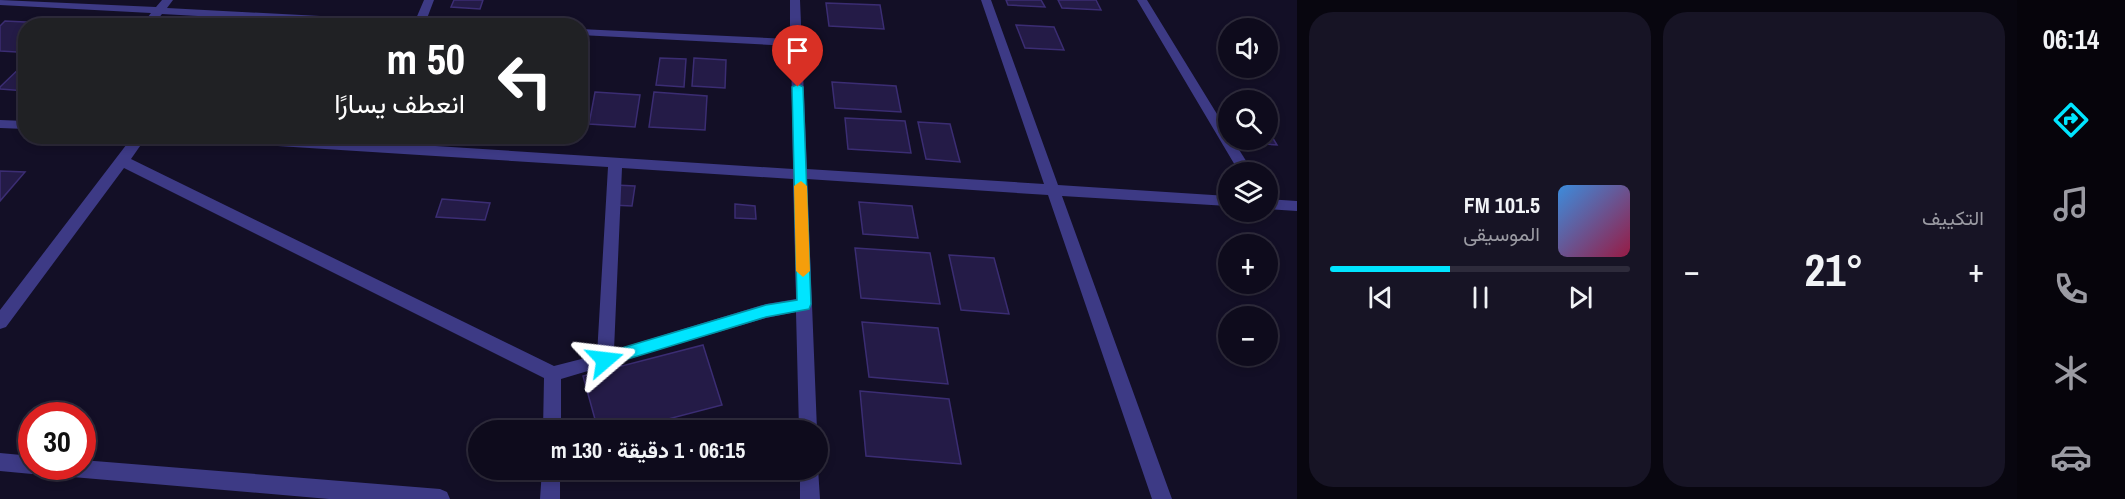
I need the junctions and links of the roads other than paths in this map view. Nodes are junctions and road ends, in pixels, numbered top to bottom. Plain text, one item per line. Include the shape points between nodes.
1 (168, 0) edge
2 (429, 0) edge
3 (795, 0) edge
4 (986, 0) edge
5 (1142, 0) edge
6 (0, 2) edge
7 (159, 10) junction
8 (152, 18) edge
9 (297, 18) edge
10 (421, 18) edge
11 (588, 32) edge
12 (796, 44) junction
13 (0, 124) edge
14 (18, 125) edge
15 (135, 144) edge
16 (389, 144) edge
17 (122, 161) junction
18 (1240, 162) edge
19 (615, 163) junction
20 (800, 174) junction
21 (1053, 190) junction
22 (1218, 200) edge
23 (1278, 205) edge
24 (1297, 206) edge
25 (804, 304) junction
26 (0, 322) edge
27 (605, 360) junction
28 (553, 374) junction
29 (552, 420) edge
30 (808, 420) edge
31 (0, 462) edge
32 (18, 464) edge
33 (96, 470) edge
34 (551, 480) edge
35 (809, 480) edge
36 (440, 499) edge
37 (550, 499) edge
38 (810, 499) edge
39 (1162, 499) edge

1 - 7 street
2 - 10 street
3 - 12 street
4 - 21 street
5 - 18 street
6 - 7 street
7 - 8 street
7 - 9 street
11 - 12 street
12 - 20 street
13 - 14 street
15 - 17 street
16 - 19 street
17 - 26 street
17 - 28 street
19 - 20 street
19 - 27 street
20 - 21 street
20 - 25 street
21 - 22 street
21 - 39 street
23 - 24 street
25 - 27 street via 766,311
25 - 30 street
27 - 28 street
28 - 29 street
31 - 32 street
33 - 36 street
34 - 37 street
35 - 38 street

